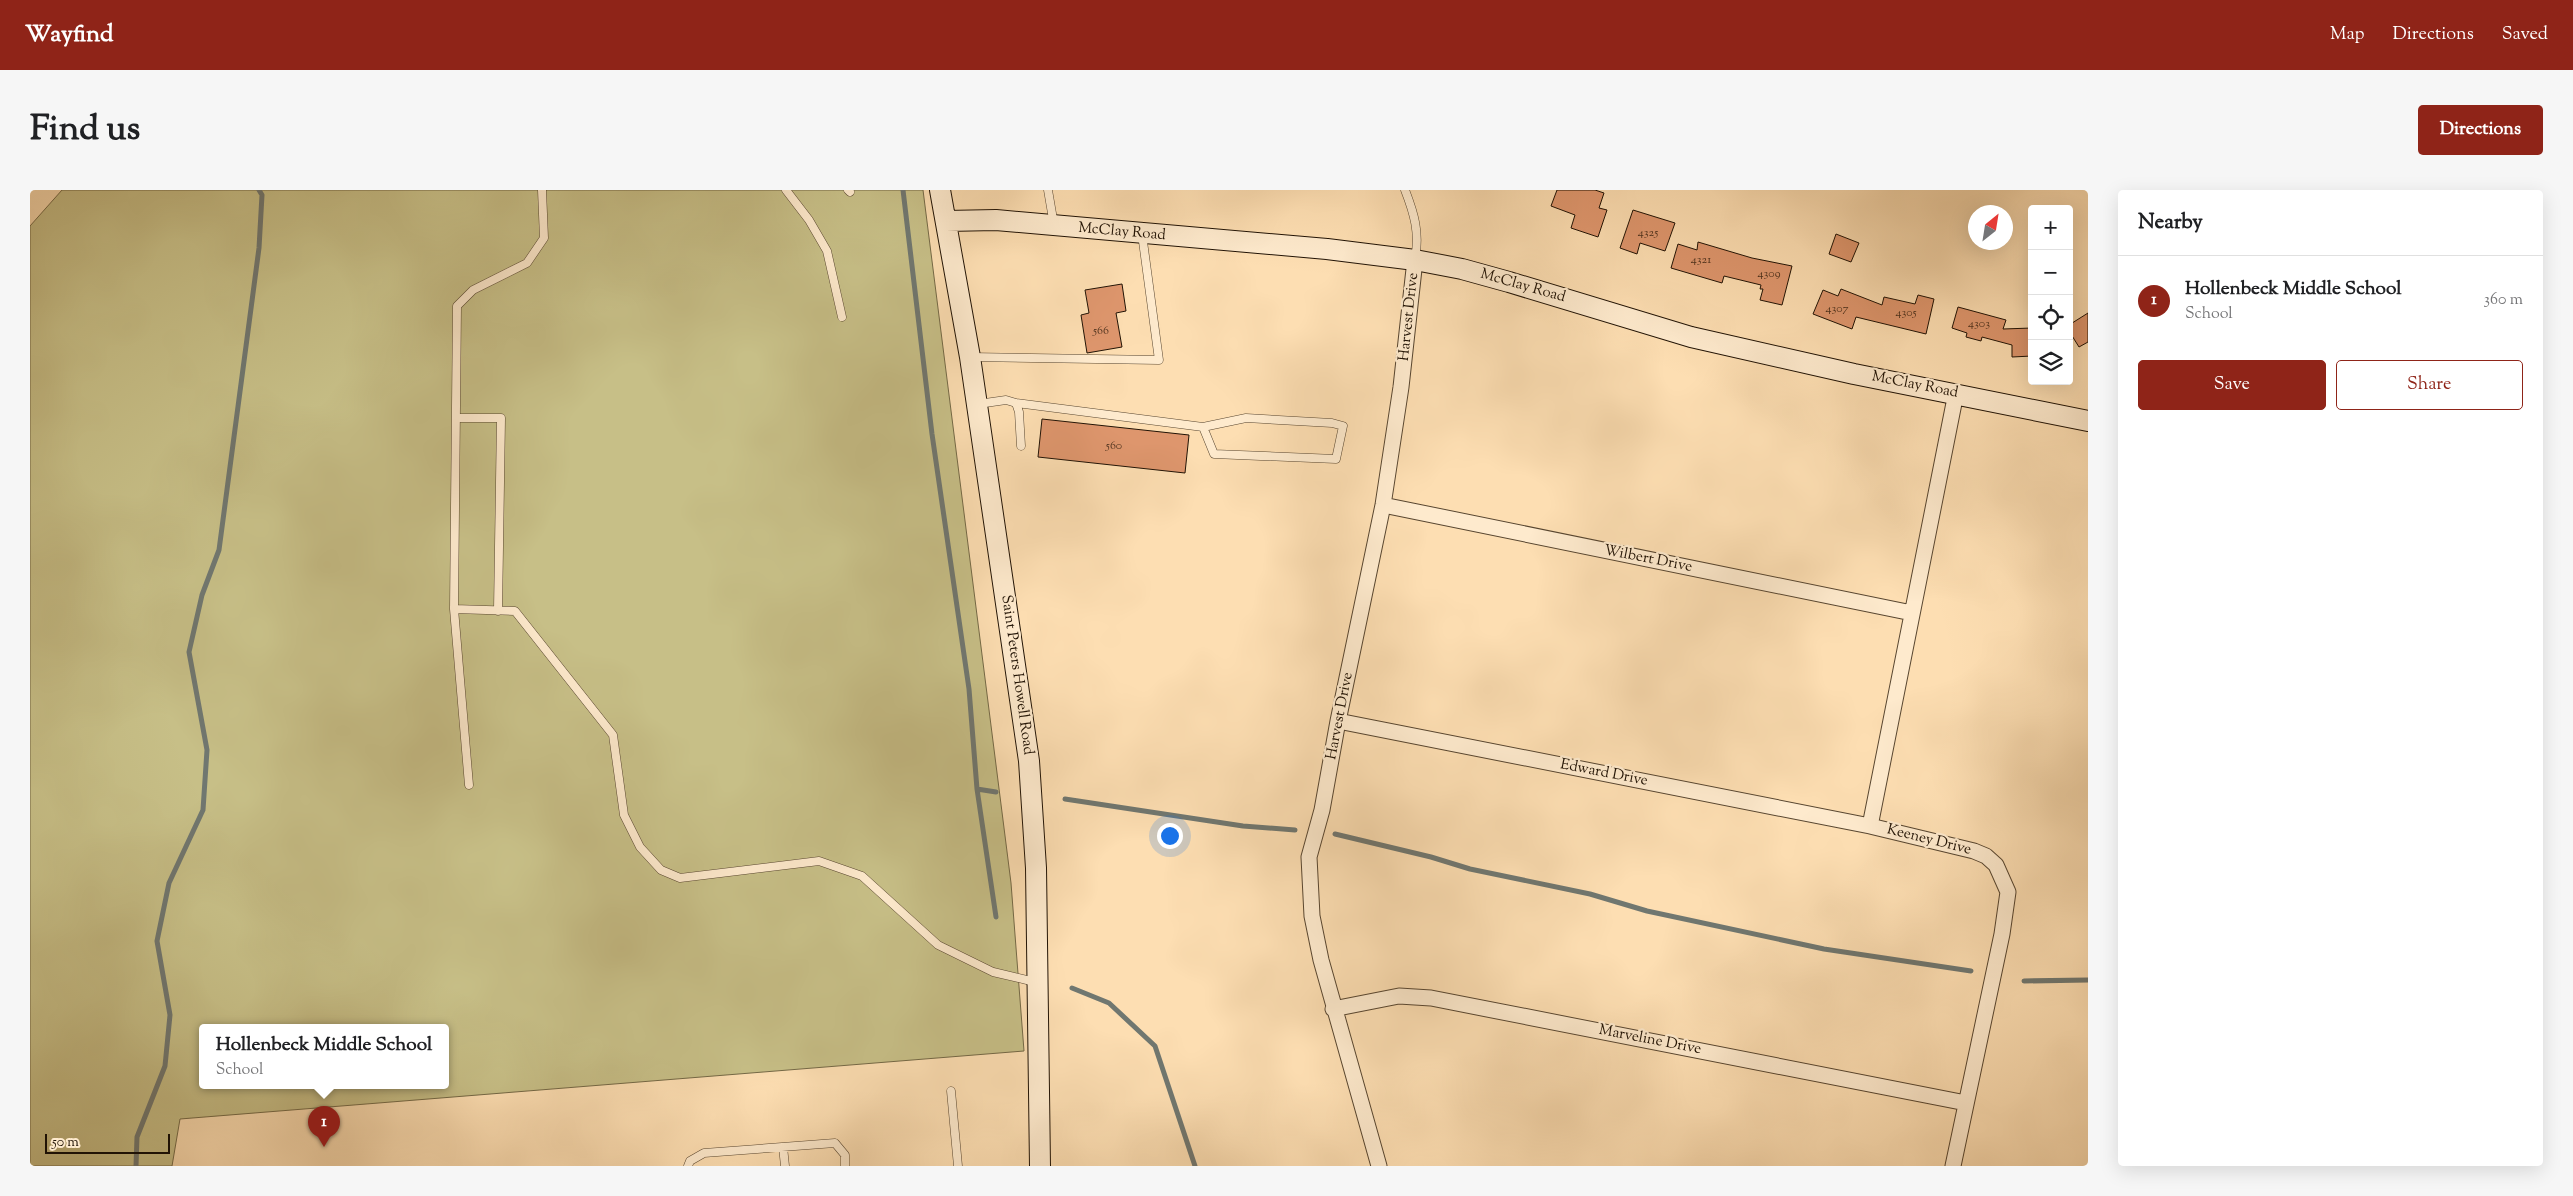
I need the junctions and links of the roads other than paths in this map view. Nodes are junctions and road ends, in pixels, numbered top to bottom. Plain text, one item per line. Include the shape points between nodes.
1 (542, 190) edge
2 (786, 190) edge
3 (940, 190) edge
4 (1048, 190) edge
5 (1405, 190) edge
6 (946, 221) junction
7 (1054, 226) junction
8 (1142, 234) junction
9 (1415, 260) junction
10 (842, 317) dead end
11 (970, 357) junction
12 (1956, 393) junction
13 (1016, 403) junction
14 (976, 405) junction
15 (456, 418) junction
16 (2088, 421) edge
17 (1203, 427) junction
18 (1021, 446) dead end
19 (1383, 505) junction
20 (454, 608) junction
21 (498, 610) junction
22 (1912, 613) junction
23 (1338, 720) junction
24 (469, 785) dead end
25 (1870, 826) junction
26 (1037, 983) junction
27 (1333, 1009) junction
28 (951, 1091) dead end
29 (1966, 1102) junction
30 (783, 1147) junction
31 (688, 1166) edge
32 (785, 1166) edge
33 (845, 1166) edge
34 (958, 1166) edge
35 (1040, 1166) edge
36 (1379, 1166) edge
37 (1954, 1166) edge

1 - 15 lane via 544,238 527,263 473,290 457,306
2 - 10 lane via 827,251
3 - 6 main road, Saint Peters Howell Road
4 - 7 lane
5 - 9 lane via 1414,214 1418,241
6 - 7 main road, McClay Road via 996,220
6 - 11 main road, Saint Peters Howell Road
7 - 8 main road, McClay Road
8 - 9 main road, McClay Road via 1328,249
8 - 11 lane via 1159,360
9 - 12 main road, McClay Road via 1509,282 1691,338
9 - 19 street, Harvest Drive via 1401,388
11 - 14 main road, Saint Peters Howell Road
12 - 16 main road, McClay Road
12 - 22 street, Keeney Drive
13 - 14 lane via 1006,400
13 - 17 lane
13 - 18 lane
14 - 26 main road, Saint Peters Howell Road via 1029,761 1036,868
15 - 20 lane
15 - 21 lane via 501,418
17 - 17 lane via 1214,454 1336,459 1343,426 1246,418
19 - 22 street, Wilbert Drive
19 - 23 street, Harvest Drive
20 - 21 lane
20 - 24 lane
21 - 26 lane via 515,611 613,735 624,815 640,847 661,870 680,878 819,861 862,876 938,945 993,972
22 - 25 street, Keeney Drive
23 - 25 street, Edward Drive
23 - 27 street, Harvest Drive via 1322,810 1309,857 1312,916
25 - 29 street, Keeney Drive via 1974,851 1996,865 2004,879 2008,892 2002,934
26 - 35 main road, Saint Peters Howell Road
27 - 29 street, Marveline Drive via 1399,996 1431,998
27 - 36 street, Harvest Drive
28 - 34 lane
29 - 37 street, Keeney Drive
30 - 31 lane via 704,1153 690,1161
30 - 32 lane
30 - 33 lane via 835,1143 844,1154

